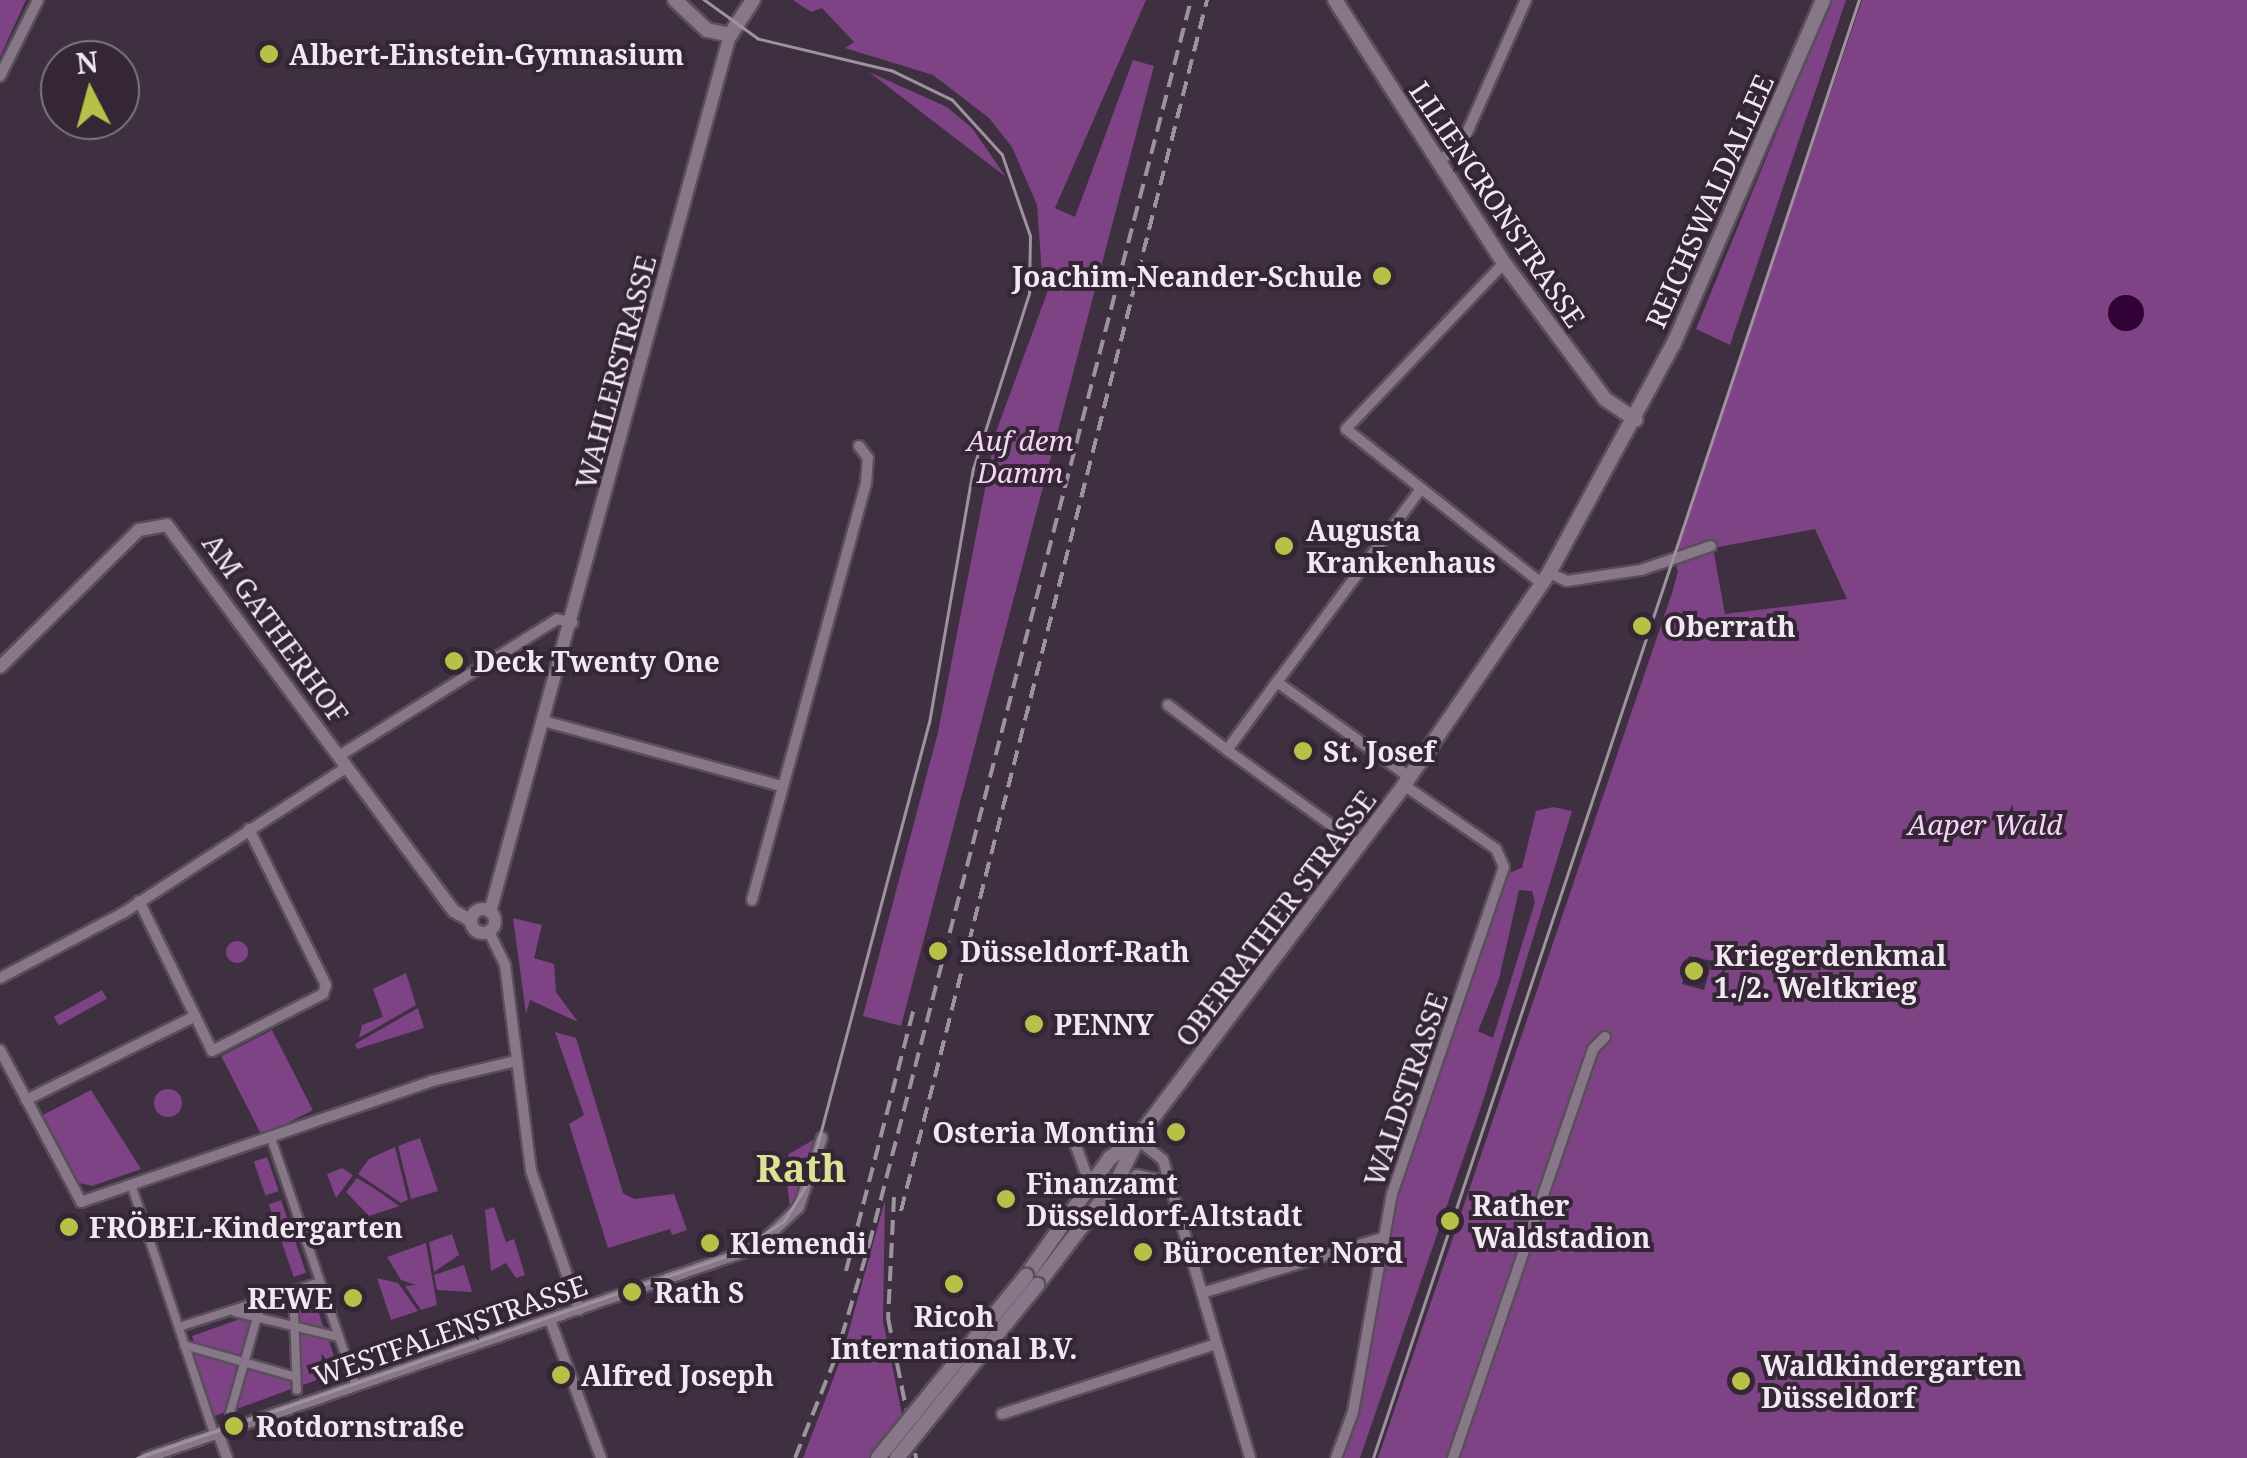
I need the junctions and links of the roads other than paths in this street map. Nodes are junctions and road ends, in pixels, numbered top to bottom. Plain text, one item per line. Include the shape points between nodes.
1 (38, 0) edge
2 (675, 0) edge
3 (1336, 0) edge
4 (1526, 0) edge
5 (1823, 0) edge
6 (745, 2) edge
7 (730, 34) junction
8 (0, 76) edge
9 (1436, 163) junction
10 (1504, 263) junction
11 (1636, 420) junction
12 (859, 446) dead end
13 (1420, 490) junction
14 (1711, 546) dead end
15 (1546, 579) junction
16 (573, 622) junction
17 (0, 667) edge
18 (1277, 682) junction
19 (1168, 706) dead end
20 (547, 722) junction
21 (1227, 750) junction
22 (344, 761) junction
23 (1407, 781) junction
24 (781, 786) junction
25 (249, 829) junction
26 (1360, 846) junction
27 (752, 900) dead end
28 (139, 901) junction
29 (490, 912) junction
30 (470, 920) junction
31 (489, 932) junction
32 (0, 978) edge
33 (195, 1016) junction
34 (1605, 1037) dead end
35 (0, 1050) edge
36 (516, 1060) junction
37 (26, 1100) junction
38 (1139, 1136) junction
39 (271, 1138) junction
40 (822, 1138) dead end
41 (1170, 1182) junction
42 (132, 1187) junction
43 (1090, 1190) junction
44 (1106, 1195) junction
45 (1384, 1237) junction
46 (1031, 1281) junction
47 (320, 1282) junction
48 (293, 1290) junction
49 (1202, 1293) junction
50 (262, 1300) junction
51 (231, 1310) junction
52 (579, 1310) junction
53 (257, 1317) junction
54 (550, 1320) junction
55 (294, 1326) junction
56 (178, 1327) junction
57 (339, 1337) junction
58 (1216, 1344) junction
59 (184, 1345) junction
60 (244, 1362) junction
61 (296, 1377) junction
62 (356, 1386) junction
63 (297, 1390) dead end
64 (230, 1413) dead end
65 (1002, 1414) dead end
66 (215, 1431) junction
67 (146, 1458) edge
68 (227, 1458) edge
69 (601, 1458) edge
70 (878, 1458) edge
71 (897, 1458) edge
72 (1250, 1458) edge
73 (1336, 1458) edge
74 (1454, 1458) edge

1 - 8 street
2 - 7 main road via 707,30
3 - 9 main road, LILIENCRONSTRASSE
4 - 9 street via 1461,146
5 - 11 main road, REICHSWALDALLEE via 1762,151
6 - 7 main road
7 - 16 street, WAHLERSTRASSE
9 - 10 main road, LILIENCRONSTRASSE
10 - 11 main road, LILIENCRONSTRASSE via 1604,399
10 - 13 street via 1346,428
11 - 15 main road, OBERRATHER STRASSE
12 - 24 street via 868,458 866,484
13 - 15 street
13 - 18 street
14 - 15 street via 1642,570
15 - 23 main road, OBERRATHER STRASSE
16 - 20 street, WAHLERSTRASSE
16 - 22 street via 557,619
17 - 22 street, AM GATHERHOF via 140,530 162,523 174,529
18 - 21 street
18 - 23 street, WALDSTRASSE
19 - 21 street
20 - 24 street
20 - 29 street, WAHLERSTRASSE
21 - 26 street
22 - 25 street
22 - 30 street, AM GATHERHOF via 454,911
23 - 26 main road, OBERRATHER STRASSE
23 - 45 street, WALDSTRASSE via 1496,848 1504,867 1392,1194
24 - 27 street
25 - 28 street
25 - 33 street via 326,985 323,994 212,1052
26 - 38 main road, OBERRATHER STRASSE
28 - 32 street
28 - 33 street
29 - 30 street via 476,911
29 - 31 street, WAHLERSTRASSE
30 - 31 street, AM GATHERHOF via 478,933
31 - 36 street via 505,965
33 - 37 street
34 - 74 street via 1594,1049
35 - 37 street
36 - 39 street via 432,1080
36 - 52 street via 531,1170
37 - 42 street via 81,1202
38 - 41 street via 1163,1160
38 - 43 main road via 1119,1148
38 - 43 street via 1074,1135
38 - 44 main road
39 - 42 street
39 - 47 street
40 - 52 street, WESTFALENSTRASSE via 799,1207 764,1243
41 - 44 street via 1137,1175
41 - 49 street
42 - 56 street
43 - 46 main road
44 - 46 main road
45 - 49 street
45 - 73 street, WALDSTRASSE via 1353,1412
46 - 70 main road, bridge
46 - 71 main road, bridge
47 - 48 street
47 - 57 street
48 - 50 street
48 - 55 street
49 - 58 street
50 - 51 street
50 - 53 street
51 - 53 street
51 - 56 street
52 - 54 street, WESTFALENSTRASSE
53 - 55 street
53 - 60 street
54 - 62 street, WESTFALENSTRASSE
54 - 69 street
55 - 57 street
55 - 61 street
56 - 59 street
57 - 62 street
58 - 65 street
58 - 72 street
59 - 60 street
59 - 66 street
60 - 61 street
60 - 64 street
61 - 63 street
62 - 66 street, WESTFALENSTRASSE
66 - 67 street, WESTFALENSTRASSE
66 - 68 street

